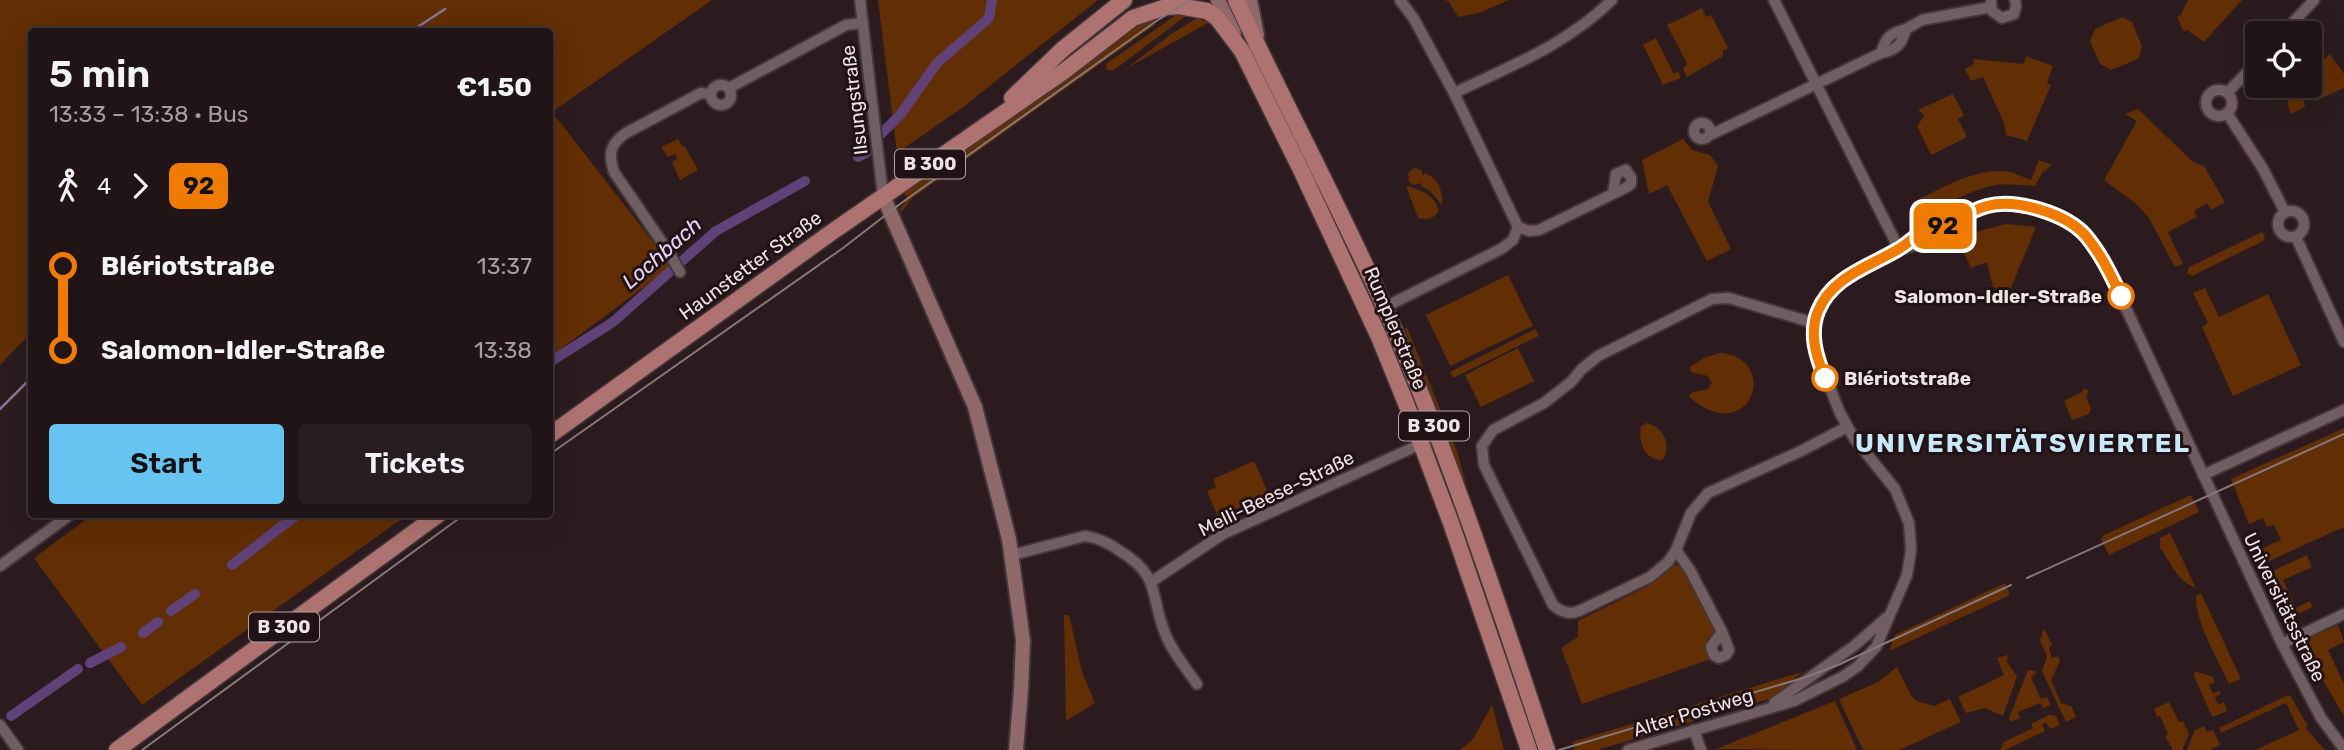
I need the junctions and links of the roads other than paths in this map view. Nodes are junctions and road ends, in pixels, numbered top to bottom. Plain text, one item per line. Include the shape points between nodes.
1 (860, 0) edge
2 (1124, 0) edge
3 (1157, 0) edge
4 (1218, 0) edge
5 (1237, 0) edge
6 (1250, 0) edge
7 (1400, 0) edge
8 (1612, 0) edge
9 (1774, 0) edge
10 (2015, 0) edge
11 (2314, 0) edge
12 (1992, 3) edge
13 (1133, 18) junction
14 (2294, 21) edge
15 (863, 23) junction
16 (1242, 51) junction
17 (1261, 54) junction
18 (2245, 74) edge
19 (1816, 86) junction
20 (729, 88) junction
21 (1454, 93) junction
22 (2227, 93) junction
23 (710, 94) junction
24 (2227, 113) junction
25 (977, 131) junction
26 (1710, 135) dead end
27 (1613, 193) dead end
28 (883, 196) junction
29 (2285, 212) junction
30 (1518, 226) junction
31 (2296, 237) junction
32 (1899, 249) junction
33 (678, 269) dead end
34 (1385, 307) junction
35 (1368, 314) junction
36 (1814, 323) junction
37 (2344, 342) edge
38 (2344, 410) edge
39 (1847, 427) junction
40 (553, 433) edge
41 (1421, 444) junction
42 (2203, 475) junction
43 (66, 518) edge
44 (434, 518) edge
45 (1676, 550) junction
46 (1012, 555) junction
47 (0, 566) edge
48 (1151, 582) junction
49 (2344, 614) edge
50 (1889, 616) junction
51 (1722, 632) dead end
52 (2282, 644) junction
53 (1197, 684) dead end
54 (1768, 707) junction
55 (0, 724) edge
56 (1693, 730) junction
57 (2344, 749) edge
58 (18, 750) edge
59 (117, 750) edge
60 (1016, 750) edge
61 (1529, 750) edge
62 (1547, 750) edge
63 (1628, 750) edge
64 (1701, 750) edge

1 - 15 street, Ilsungstraße
2 - 25 main road, Haunstetter Straße / B 300 via 1063,49
3 - 13 street, Haunstetter Straße
4 - 16 street, Rumplerstraße
5 - 17 main road, Rumplerstraße / B 300
6 - 17 street, Rumplerstraße
7 - 21 street
8 - 21 street via 1560,42
9 - 19 street
10 - 12 street via 2015,10 2007,18 1995,15
11 - 14 street
12 - 19 street via 1922,20 1906,29 1903,41 1893,51
13 - 16 main road, Rumplerstraße / B 300 via 1166,7 1207,11
13 - 25 main road, Haunstetter Straße / B 300
15 - 20 street via 846,25
15 - 28 street, Ilsungstraße
16 - 35 main road, Rumplerstraße / B 300
17 - 34 main road, Rumplerstraße / B 300
18 - 22 street
19 - 26 street
19 - 32 street
20 - 23 street via 716,85
20 - 23 street via 731,97 723,105 713,102
21 - 30 street
22 - 24 street via 2232,104
22 - 24 street via 2213,91 2206,105 2213,115
23 - 33 street via 701,93 626,133 611,149 614,172
24 - 29 street
25 - 28 main road, Haunstetter Straße / B 300
27 - 30 street via 1539,230
28 - 40 main road, Haunstetter Straße / B 300
28 - 46 street via 975,407
29 - 31 street via 2278,219 2278,229 2285,237
29 - 31 street via 2296,212 2304,220
30 - 34 street via 1513,240 1501,249
31 - 37 street
32 - 36 street via 1831,289
32 - 42 street via 1919,244 1941,227 1988,206 2044,211 2084,234 2123,299
34 - 35 street
34 - 62 main road, Rumplerstraße / B 300 via 1451,472
35 - 41 main road, Rumplerstraße / B 300
36 - 39 street via 1820,367
36 - 45 street via 1729,298 1712,299 1598,356 1544,403 1493,430 1482,446 1484,465 1559,611 1579,611 1650,577
38 - 42 street
39 - 45 street via 1708,493 1690,513
39 - 50 street via 1895,489 1909,523 1907,575
41 - 48 street, Melli-Beese-Straße via 1223,534
41 - 61 main road, Rumplerstraße / B 300
42 - 52 street, Universitätsstraße
43 - 47 street
44 - 59 main road, B 300
45 - 51 street
46 - 48 street via 1085,536 1098,538 1135,560
46 - 60 street via 1023,640
48 - 53 street via 1164,632
49 - 52 street
50 - 54 street, Alter Postweg
50 - 54 street, Alter Postweg via 1876,647 1858,666 1818,691
52 - 57 street, Universitätsstraße via 2321,718
54 - 56 street, Alter Postweg
55 - 58 street
56 - 63 street, Alter Postweg
56 - 64 street

